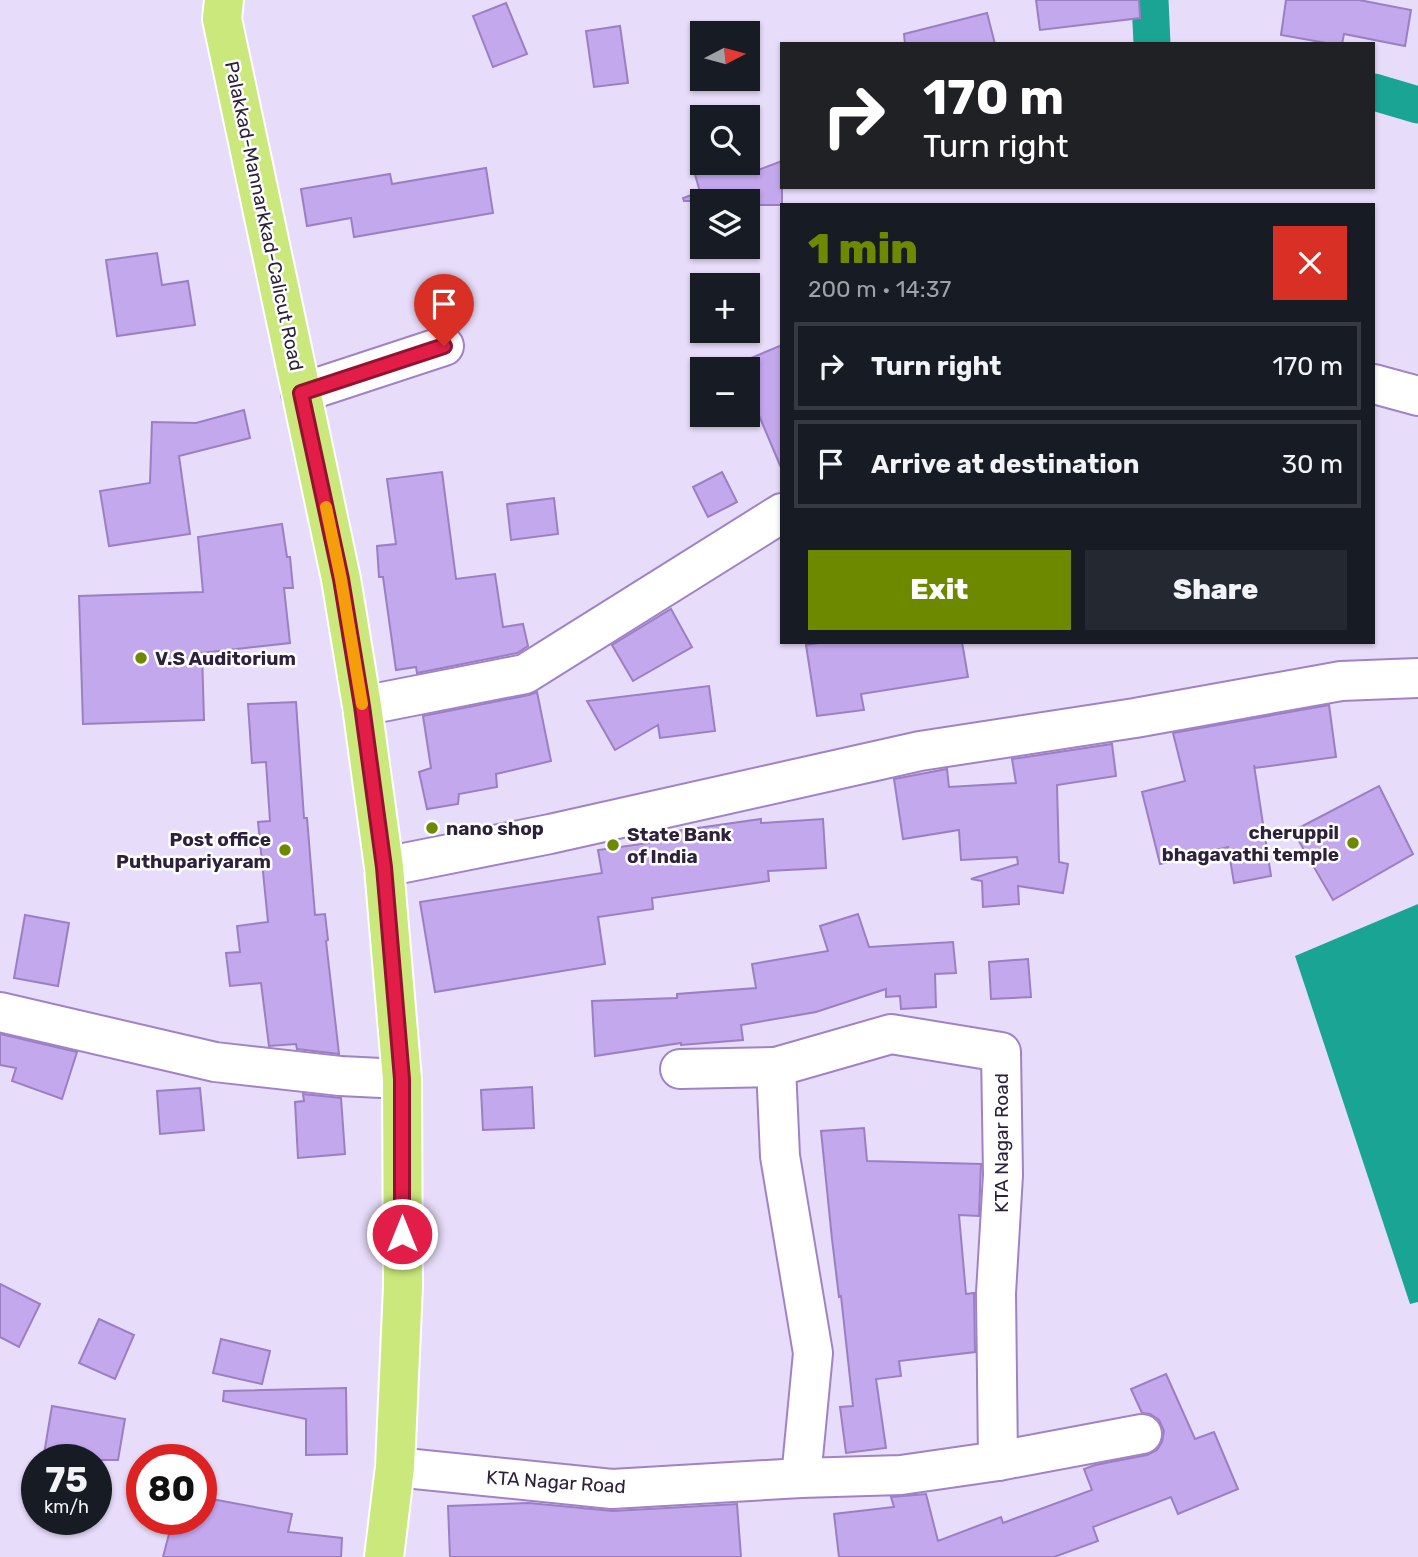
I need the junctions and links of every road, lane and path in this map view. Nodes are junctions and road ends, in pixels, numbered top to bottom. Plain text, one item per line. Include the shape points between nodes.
1 (223, 0) edge
2 (444, 346) dead end
3 (1375, 384) edge
4 (301, 393) junction
5 (1418, 396) edge
6 (780, 514) edge
7 (1418, 678) edge
8 (362, 706) junction
9 (384, 867) junction
10 (0, 1012) edge
11 (776, 1067) junction
12 (680, 1069) dead end
13 (402, 1079) junction
14 (1142, 1434) dead end
15 (998, 1461) junction
16 (395, 1467) junction
17 (801, 1478) junction
18 (384, 1557) edge

1 - 4 highway, Palakkad-Mannarkkad-Calicut Road via 222,19
2 - 4 street
3 - 5 street
4 - 8 highway, Palakkad-Mannarkkad-Calicut Road via 341,579
6 - 8 street via 525,674
7 - 9 street via 1341,681 920,751
8 - 9 highway, Palakkad-Mannarkkad-Calicut Road
9 - 13 highway, Palakkad-Mannarkkad-Calicut Road
10 - 13 street via 215,1062
11 - 12 street
11 - 15 street, KTA Nagar Road via 891,1034 1002,1052 1003,1175 996,1293
11 - 17 street via 780,1156 813,1353
13 - 16 highway, Palakkad-Mannarkkad-Calicut Road via 403,1286
14 - 15 street, KTA Nagar Road
15 - 17 street, KTA Nagar Road via 901,1475
16 - 17 street, KTA Nagar Road via 612,1489
16 - 18 highway, Palakkad-Mannarkkad-Calicut Road

